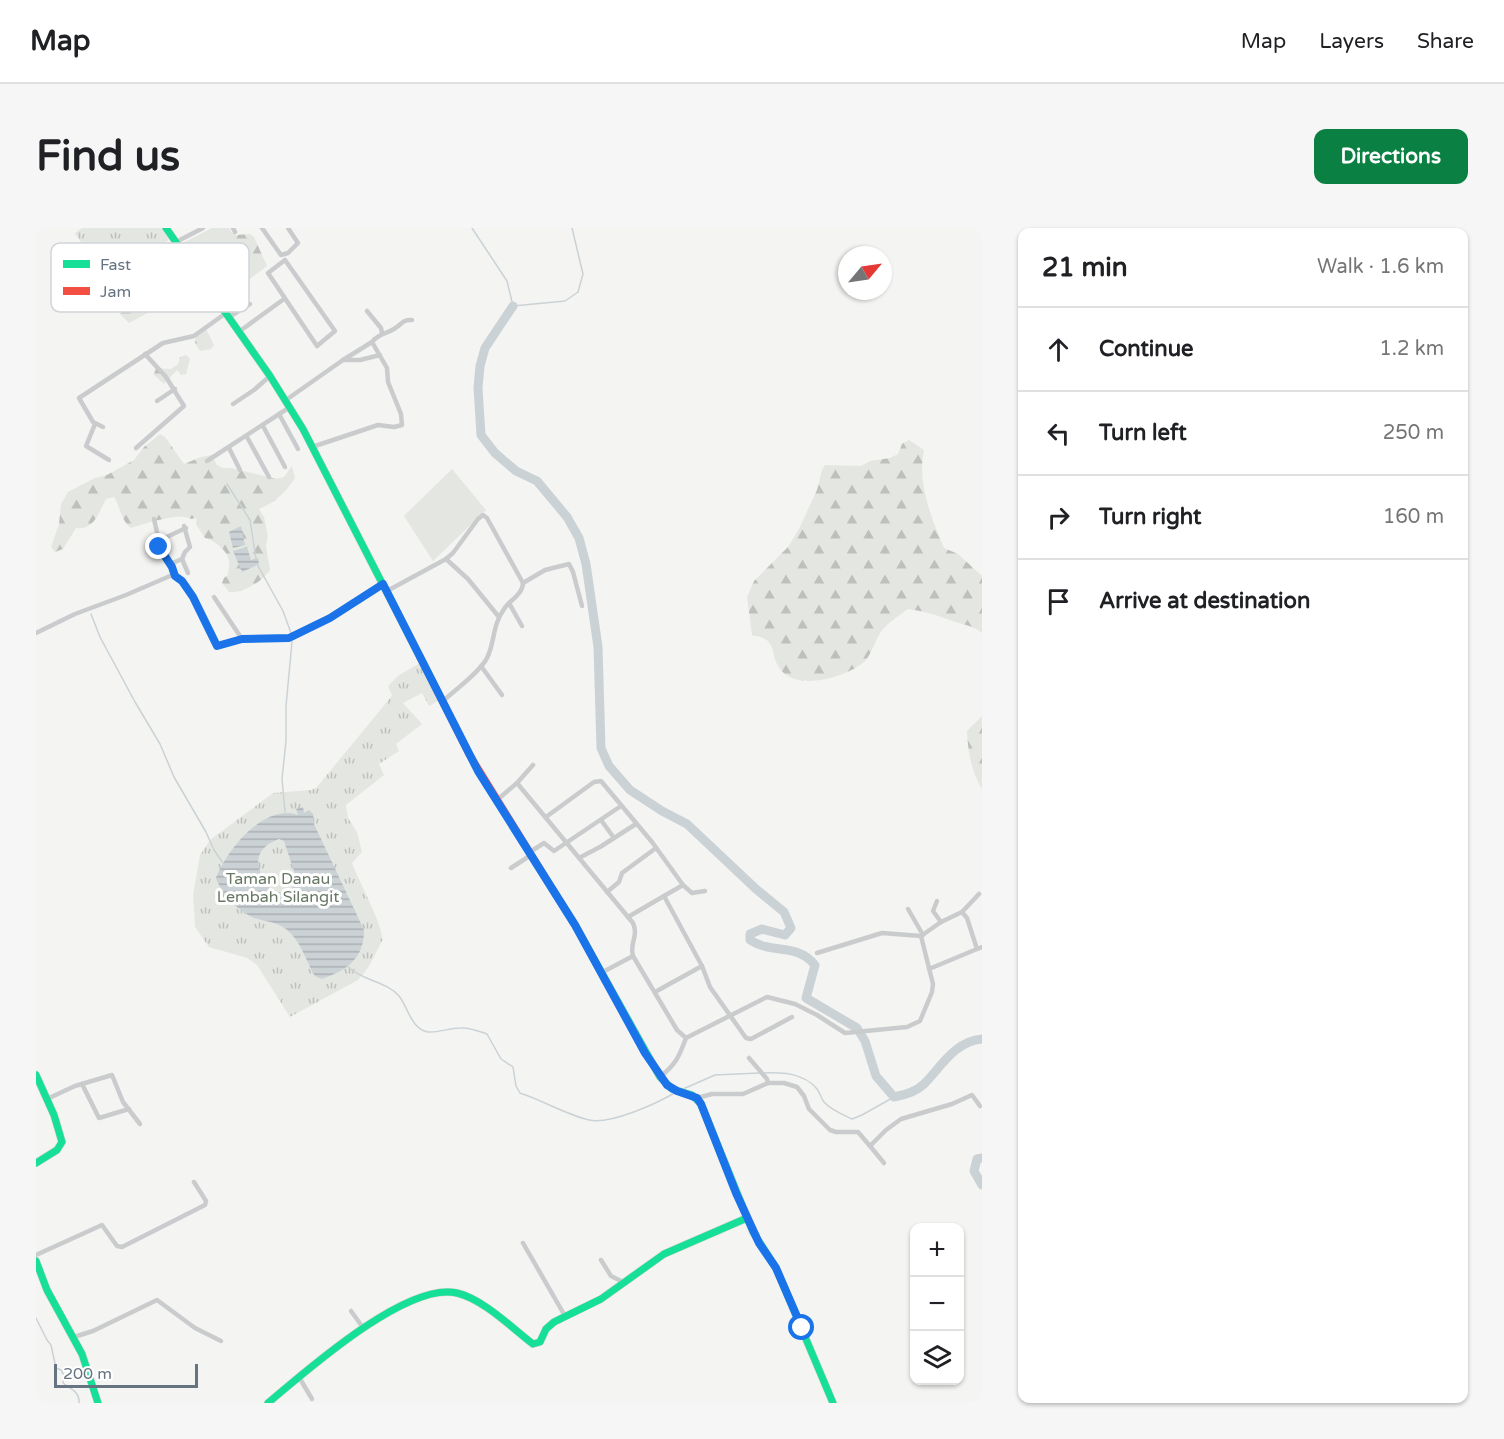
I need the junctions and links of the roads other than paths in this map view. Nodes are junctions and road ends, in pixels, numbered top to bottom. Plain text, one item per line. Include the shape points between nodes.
1 (166, 228) edge
2 (204, 228) edge
3 (262, 228) edge
4 (288, 228) edge
5 (176, 242) joint
6 (284, 298) junction
7 (367, 311) dead end
8 (226, 312) edge
9 (234, 312) edge
10 (228, 315) junction
11 (412, 320) dead end
12 (240, 331) junction
13 (382, 333) junction
14 (372, 342) junction
15 (146, 354) junction
16 (380, 355) junction
17 (343, 360) junction
18 (270, 376) junction
19 (174, 389) junction
20 (157, 401) dead end
21 (233, 404) dead end
22 (288, 404) junction
23 (279, 414) junction
24 (95, 424) junction
25 (262, 426) junction
26 (103, 427) dead end
27 (247, 437) junction
28 (312, 447) junction
29 (136, 448) dead end
30 (229, 448) junction
31 (298, 449) dead end
32 (109, 460) dead end
33 (207, 461) dead end
34 (285, 467) dead end
35 (240, 470) dead end
36 (269, 477) dead end
37 (154, 519) dead end
38 (158, 541) junction
39 (182, 559) junction
40 (446, 559) junction
41 (170, 564) junction
42 (188, 573) dead end
43 (175, 576) junction
44 (523, 583) junction
45 (385, 588) junction
46 (214, 597) dead end
47 (509, 603) junction
48 (582, 606) dead end
49 (499, 617) junction
50 (522, 626) dead end
51 (36, 633) edge
52 (242, 639) junction
53 (481, 666) junction
54 (502, 695) dead end
55 (443, 701) junction
56 (533, 765) dead end
57 (517, 783) junction
58 (496, 800) junction
59 (621, 806) junction
60 (546, 817) junction
61 (601, 820) junction
62 (636, 824) junction
63 (614, 838) junction
64 (566, 842) junction
65 (656, 848) junction
66 (531, 854) junction
67 (579, 858) junction
68 (511, 868) dead end
69 (683, 885) junction
70 (705, 891) dead end
71 (607, 892) junction
72 (980, 894) dead end
73 (664, 896) junction
74 (937, 901) dead end
75 (908, 909) dead end
76 (962, 912) junction
77 (628, 917) junction
78 (941, 922) junction
79 (922, 935) junction
80 (980, 948) edge
81 (817, 953) dead end
82 (633, 956) junction
83 (702, 966) junction
84 (929, 969) junction
85 (601, 973) junction
86 (655, 992) junction
87 (730, 1016) junction
88 (792, 1017) dead end
89 (686, 1038) junction
90 (749, 1058) dead end
91 (36, 1075) edge
92 (660, 1077) junction
93 (768, 1083) junction
94 (82, 1084) junction
95 (697, 1098) junction
96 (47, 1099) junction
97 (980, 1106) dead end
98 (129, 1109) junction
99 (140, 1124) dead end
100 (870, 1146) junction
101 (36, 1163) edge
102 (884, 1163) dead end
103 (194, 1182) dead end
104 (747, 1218) junction
105 (523, 1243) dead end
106 (36, 1255) edge
107 (36, 1260) edge
108 (601, 1260) dead end
109 (625, 1283) junction
110 (351, 1311) dead end
111 (565, 1316) junction
112 (364, 1329) junction
113 (74, 1338) junction
114 (221, 1341) dead end
115 (298, 1377) junction
116 (312, 1399) dead end
117 (98, 1403) edge
118 (267, 1403) edge
119 (833, 1403) edge

1 - 5 street
2 - 5 street
3 - 4 street via 281,255 298,243
6 - 6 street via 317,346 335,330 285,260 268,273
6 - 12 street
7 - 13 street
8 - 10 street
9 - 10 street
10 - 12 street
10 - 15 street via 194,336 164,343
11 - 13 street
12 - 18 street
13 - 14 street
14 - 16 street
14 - 17 street
15 - 19 street
15 - 24 street via 79,398
16 - 17 street
16 - 28 street via 402,425 378,425
17 - 22 street
18 - 21 street
18 - 22 street
19 - 20 street
19 - 29 street via 184,406
22 - 23 street
22 - 28 street
23 - 25 street
23 - 31 street
24 - 26 street
24 - 32 street via 86,446
25 - 27 street
25 - 34 street
27 - 30 street
27 - 36 street
28 - 45 street
30 - 33 street
30 - 35 street
37 - 38 street
38 - 39 street via 185,527 190,547
38 - 41 street
39 - 41 street
39 - 42 street
40 - 44 street via 483,515
40 - 45 street
40 - 49 street
41 - 43 street
43 - 51 street
43 - 52 street via 190,592 217,646
44 - 47 street via 522,591
44 - 48 street via 545,570 569,564
45 - 52 street via 289,638
45 - 55 street
46 - 52 street
47 - 49 street
47 - 50 street
49 - 53 street
53 - 54 street
53 - 55 street
55 - 58 street
56 - 57 street
57 - 58 street
57 - 60 street
58 - 66 street
59 - 60 street via 598,780
59 - 61 street
59 - 62 street
60 - 64 street
61 - 63 street
61 - 64 street
62 - 63 street
62 - 65 street
63 - 67 street
64 - 66 street via 554,851 544,843
64 - 67 street
65 - 69 street
65 - 71 street via 622,873 619,882
66 - 68 street
66 - 85 street
67 - 71 street
69 - 70 street via 692,893
69 - 73 street
71 - 77 street
72 - 76 street
73 - 77 street
73 - 83 street
74 - 78 street via 933,910
75 - 79 street
76 - 78 street
76 - 80 street
77 - 82 street via 636,932
78 - 79 street
79 - 81 street via 872,934
79 - 84 street
80 - 84 street
82 - 85 street
82 - 86 street
83 - 86 street
83 - 87 street via 710,987
84 - 87 street via 933,987 920,1020 907,1027 845,1033 795,1004 771,997
85 - 92 street
86 - 89 street
87 - 88 street via 748,1039
87 - 89 street
89 - 92 street via 678,1060
90 - 93 street
91 - 96 street
92 - 95 street via 672,1089
93 - 95 street via 743,1094
93 - 100 street via 795,1085 808,1109 830,1130 858,1132
94 - 96 street
94 - 98 street via 99,1118
94 - 98 street via 112,1075
95 - 104 street
96 - 101 street via 62,1142 57,1150
97 - 100 street via 972,1095 909,1116
98 - 99 street
100 - 102 street
103 - 106 street via 205,1205 122,1247 117,1246 102,1225
104 - 109 street via 673,1249
104 - 119 street via 776,1268
105 - 111 street
107 - 113 street via 47,1290
108 - 109 street via 611,1276
109 - 111 street
110 - 112 street
111 - 112 street via 546,1329 540,1342 533,1344 476,1302 456,1293 435,1292 416,1297
112 - 115 street
113 - 114 street via 157,1300 195,1328
113 - 117 street
115 - 116 street
115 - 118 street

